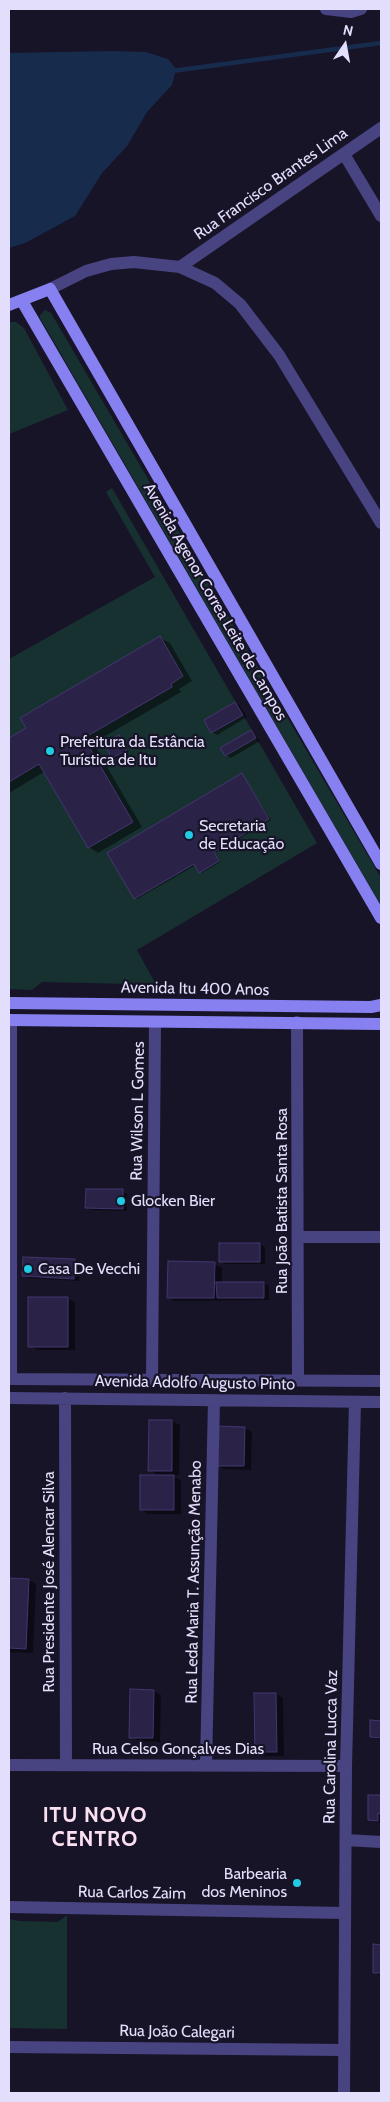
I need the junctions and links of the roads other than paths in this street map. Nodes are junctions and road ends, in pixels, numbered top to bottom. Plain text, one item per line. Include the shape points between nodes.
1 (326, 9) edge
2 (361, 9) edge
3 (381, 128) edge
4 (344, 154) junction
5 (381, 216) edge
6 (180, 267) junction
7 (50, 289) junction
8 (22, 300) junction
9 (9, 305) edge
10 (381, 523) edge
11 (381, 864) edge
12 (381, 918) edge
13 (9, 1003) edge
14 (381, 1005) edge
15 (10, 1020) edge
16 (155, 1022) junction
17 (297, 1022) junction
18 (381, 1024) edge
19 (299, 1236) junction
20 (381, 1237) edge
21 (10, 1379) edge
22 (152, 1380) junction
23 (298, 1380) junction
24 (381, 1381) edge
25 (9, 1398) edge
26 (66, 1398) junction
27 (214, 1400) junction
28 (355, 1402) junction
29 (381, 1402) edge
30 (9, 1765) edge
31 (66, 1765) junction
32 (206, 1766) junction
33 (346, 1766) junction
34 (346, 1840) junction
35 (381, 1842) edge
36 (9, 1907) edge
37 (345, 1913) junction
38 (9, 2047) edge
39 (344, 2050) junction
40 (344, 2093) edge

1 - 2 street via 351,12
3 - 4 street, Rua Francisco Brantes Lima
4 - 5 street
4 - 6 street, Rua Francisco Brantes Lima
6 - 7 street via 134,262 111,264 86,271
6 - 10 street via 215,283 240,304 258,326
7 - 8 street
7 - 11 street, Avenida Agenor Correa Leite de Campos
8 - 9 street
8 - 12 street, Avenida Agenor Correa Leite de Campos
13 - 14 street, Avenida Itu 400 Anos
15 - 16 street, Avenida Itu 400 Anos
15 - 21 street
16 - 17 street, Avenida Itu 400 Anos
16 - 22 street, Rua Wilson L Gomes
17 - 18 street, Avenida Itu 400 Anos
17 - 19 street, Rua João Batista Santa Rosa
19 - 20 street
19 - 23 street, Rua João Batista Santa Rosa
21 - 22 street, Avenida Adolfo Augusto Pinto
22 - 23 street, Avenida Adolfo Augusto Pinto
23 - 24 street, Avenida Adolfo Augusto Pinto
25 - 26 street, Avenida Adolfo Augusto Pinto
26 - 27 street, Avenida Adolfo Augusto Pinto
26 - 31 street, Rua Presidente José Alencar Silva
27 - 28 street, Avenida Adolfo Augusto Pinto
27 - 32 street, Rua Leda Maria T. Assunção Menabo
28 - 29 street, Avenida Adolfo Augusto Pinto
28 - 33 street, Rua Carolina Lucca Vaz
30 - 31 street, Rua Celso Gonçalves Dias
31 - 32 street, Rua Celso Gonçalves Dias
32 - 33 street, Rua Celso Gonçalves Dias
33 - 34 street, Rua Carolina Lucca Vaz
34 - 35 street
34 - 37 street, Rua Carolina Lucca Vaz
36 - 37 street, Rua Carlos Zaim
37 - 39 street, Rua Carolina Lucca Vaz
38 - 39 street, Rua João Calegari
39 - 40 street, Rua Carolina Lucca Vaz

